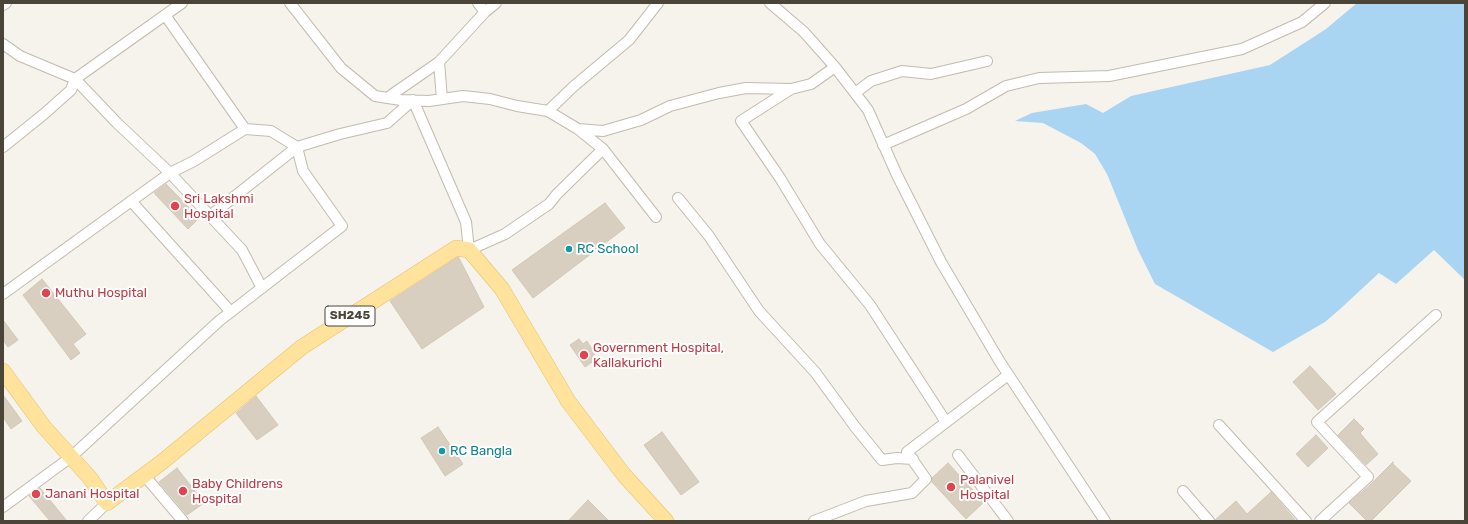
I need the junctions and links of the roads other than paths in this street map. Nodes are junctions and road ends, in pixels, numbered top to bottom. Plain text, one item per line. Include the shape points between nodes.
1 (6, 3) edge
2 (182, 3) edge
3 (290, 3) edge
4 (478, 3) edge
5 (496, 3) edge
6 (658, 3) edge
7 (770, 3) edge
8 (1325, 3) edge
9 (3, 5) edge
10 (486, 12) junction
11 (165, 15) junction
12 (3, 44) edge
13 (987, 61) dead end
14 (439, 62) junction
15 (835, 67) junction
16 (75, 79) junction
17 (791, 88) junction
18 (855, 93) junction
19 (387, 98) junction
20 (442, 99) junction
21 (413, 100) junction
22 (548, 111) junction
23 (244, 129) junction
24 (578, 129) junction
25 (883, 145) junction
26 (3, 147) edge
27 (297, 147) junction
28 (603, 149) junction
29 (170, 173) junction
30 (678, 198) dead end
31 (131, 201) junction
32 (210, 216) junction
33 (656, 217) dead end
34 (469, 250) junction
35 (262, 288) junction
36 (3, 294) edge
37 (231, 312) junction
38 (1436, 315) dead end
39 (3, 371) edge
40 (1008, 374) junction
41 (946, 422) junction
42 (1219, 425) dead end
43 (958, 455) dead end
44 (70, 457) junction
45 (912, 459) junction
46 (144, 475) junction
47 (1184, 491) dead end
48 (107, 503) junction
49 (3, 507) edge
50 (88, 521) edge
51 (183, 521) edge
52 (666, 521) edge
53 (814, 521) edge
54 (1008, 521) edge
55 (1105, 521) edge
56 (1209, 521) edge
57 (1306, 521) edge
58 (1320, 521) edge

1 - 9 street
2 - 11 street
3 - 19 street via 341,68 375,96
4 - 10 street
5 - 10 street
6 - 22 street via 629,40
7 - 15 street via 804,32
8 - 25 street via 1302,22 1242,49 1109,76 1039,78 1006,86 966,109
10 - 14 street
11 - 16 street
11 - 23 street
12 - 16 street via 20,56
13 - 18 street via 932,74 902,71 871,81
14 - 19 street
14 - 20 street
15 - 17 street via 811,84
15 - 18 street
16 - 26 street via 71,90
16 - 29 street
17 - 24 street via 746,88 719,93 670,106 641,120 603,131
17 - 41 street via 741,121 780,178 820,244 870,305
18 - 25 street via 868,110
19 - 21 street
20 - 21 street
20 - 22 street via 463,96 490,99
21 - 27 street via 387,123
21 - 34 street via 466,222
22 - 24 street
23 - 27 street via 271,131
23 - 29 street
24 - 28 street
25 - 40 street via 941,262
27 - 32 street
27 - 35 street via 303,171 342,226
28 - 33 street
28 - 34 street via 549,204 505,234
29 - 31 street
29 - 32 street
30 - 45 street via 709,236 759,311 815,372 882,460
31 - 36 street
31 - 37 street
32 - 35 street via 242,250
34 - 46 main road, SH245 via 456,248 302,347
34 - 52 main road via 502,289 568,401 624,475
35 - 37 street
37 - 44 street
38 - 58 street via 1317,422 1368,476
39 - 44 main road via 44,428
40 - 41 street
40 - 55 street
41 - 45 street via 907,452
42 - 57 street
43 - 54 street
44 - 48 main road via 90,478
44 - 49 street
45 - 53 street via 926,479 912,493 866,500
46 - 48 main road, SH245
46 - 51 street
47 - 56 street
48 - 50 street

